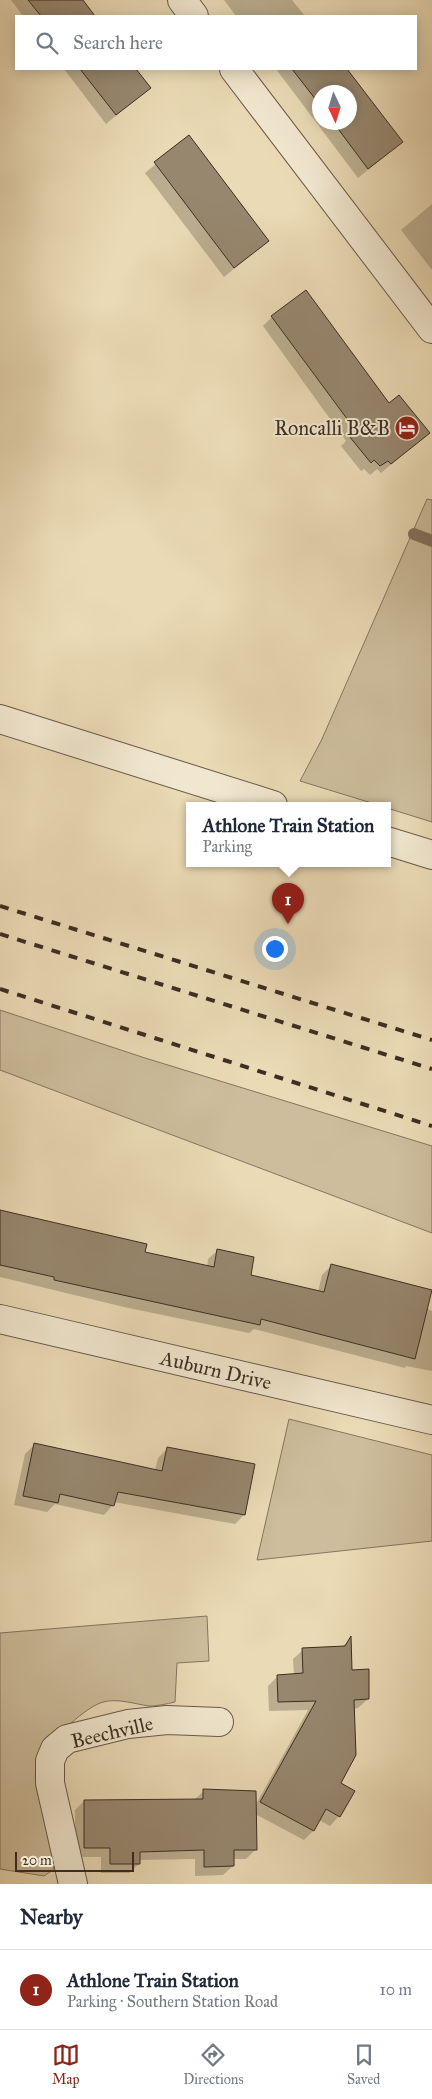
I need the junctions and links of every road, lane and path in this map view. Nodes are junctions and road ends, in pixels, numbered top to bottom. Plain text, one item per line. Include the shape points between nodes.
1 (182, 0) edge
2 (193, 15) edge
3 (235, 70) edge
4 (432, 329) edge
5 (0, 718) edge
6 (264, 802) edge
7 (391, 842) edge
8 (432, 855) edge
9 (0, 1319) edge
10 (432, 1420) edge
11 (219, 1722) dead end
12 (73, 1884) edge

1 - 2 street
3 - 4 street
5 - 6 street
7 - 8 street
9 - 10 street, Auburn Drive
11 - 12 street, Beechville via 167,1720 128,1724 67,1739 55,1749 50,1761 50,1784

